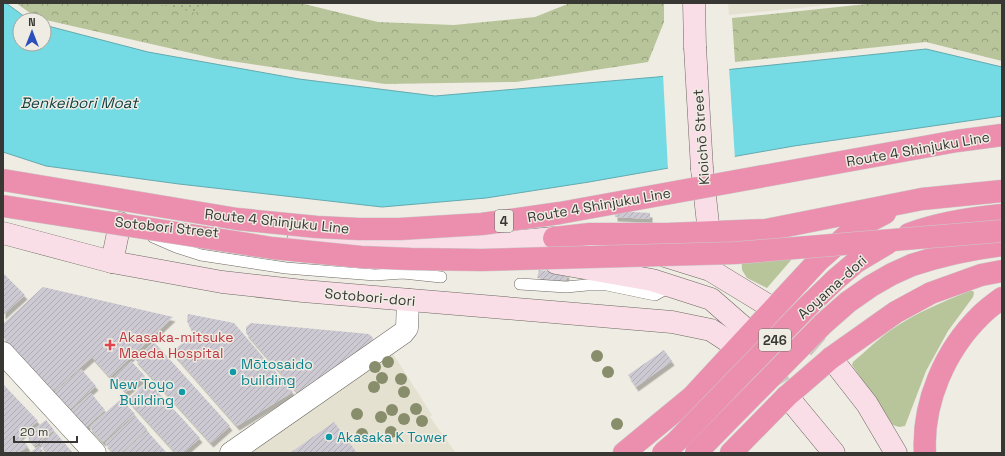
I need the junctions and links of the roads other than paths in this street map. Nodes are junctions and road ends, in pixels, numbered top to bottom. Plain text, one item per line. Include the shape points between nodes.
1 (694, 3) edge
2 (1002, 135) edge
3 (3, 180) edge
4 (1002, 191) edge
5 (922, 199) junction
6 (3, 204) edge
7 (1002, 215) edge
8 (120, 222) junction
9 (1002, 231) edge
10 (3, 233) edge
11 (709, 233) junction
12 (554, 238) junction
13 (498, 244) junction
14 (1002, 245) edge
15 (112, 262) junction
16 (710, 270) junction
17 (1002, 271) edge
18 (442, 277) dead end
19 (520, 284) dead end
20 (671, 286) junction
21 (1002, 298) edge
22 (711, 299) junction
23 (408, 300) junction
24 (774, 309) junction
25 (711, 330) junction
26 (744, 340) junction
27 (3, 353) edge
28 (831, 358) junction
29 (787, 396) junction
30 (96, 453) edge
31 (231, 453) edge
32 (624, 453) edge
33 (663, 453) edge
34 (696, 453) edge
35 (731, 453) edge
36 (834, 453) edge
37 (896, 453) edge
38 (925, 453) edge

1 - 11 main road, Kioichō Street, bridge via 702,169
2 - 3 highway, Route 4 Shinjuku Line / 4, bridge via 560,213 442,227 359,229 278,224
4 - 5 highway
5 - 11 highway via 766,230
5 - 24 highway via 881,215 853,230 818,261
6 - 8 main road, Sotobori Street
6 - 9 highway, Route 4 Shinjuku Line, bridge via 272,248 411,259 482,260 735,253
7 - 33 highway, Aoyama-dori / 246, bridge via 954,221 922,229 896,238 856,262 807,307
8 - 13 main road, Sotobori Street via 369,247
8 - 15 main road
8 - 18 lane via 176,247 201,255 286,268
10 - 15 main road, Sotobori-dori
11 - 12 highway via 590,234
11 - 16 main road, Kioichō Street
12 - 13 main road
12 - 16 main road via 670,257
13 - 20 main road via 556,263 652,280
14 - 34 highway, Aoyama-dori / 246, bridge via 939,256 912,265 871,286 823,324
15 - 23 main road, Sotobori-dori via 222,282
16 - 22 main road, Kioichō Street
16 - 24 main road
17 - 28 highway via 981,274 915,301
19 - 20 lane via 566,287 607,285 655,295
20 - 22 main road
21 - 38 highway via 980,315 957,343 942,370 931,400
22 - 25 main road, Kioichō Street
22 - 26 main road
23 - 25 main road, Sotobori-dori via 672,322
23 - 31 street via 407,328 403,333
24 - 26 highway
25 - 26 main road, Sotobori-dori
26 - 32 highway via 692,397
27 - 30 street
28 - 29 highway
28 - 37 main road via 867,404
29 - 35 highway
29 - 36 main road

